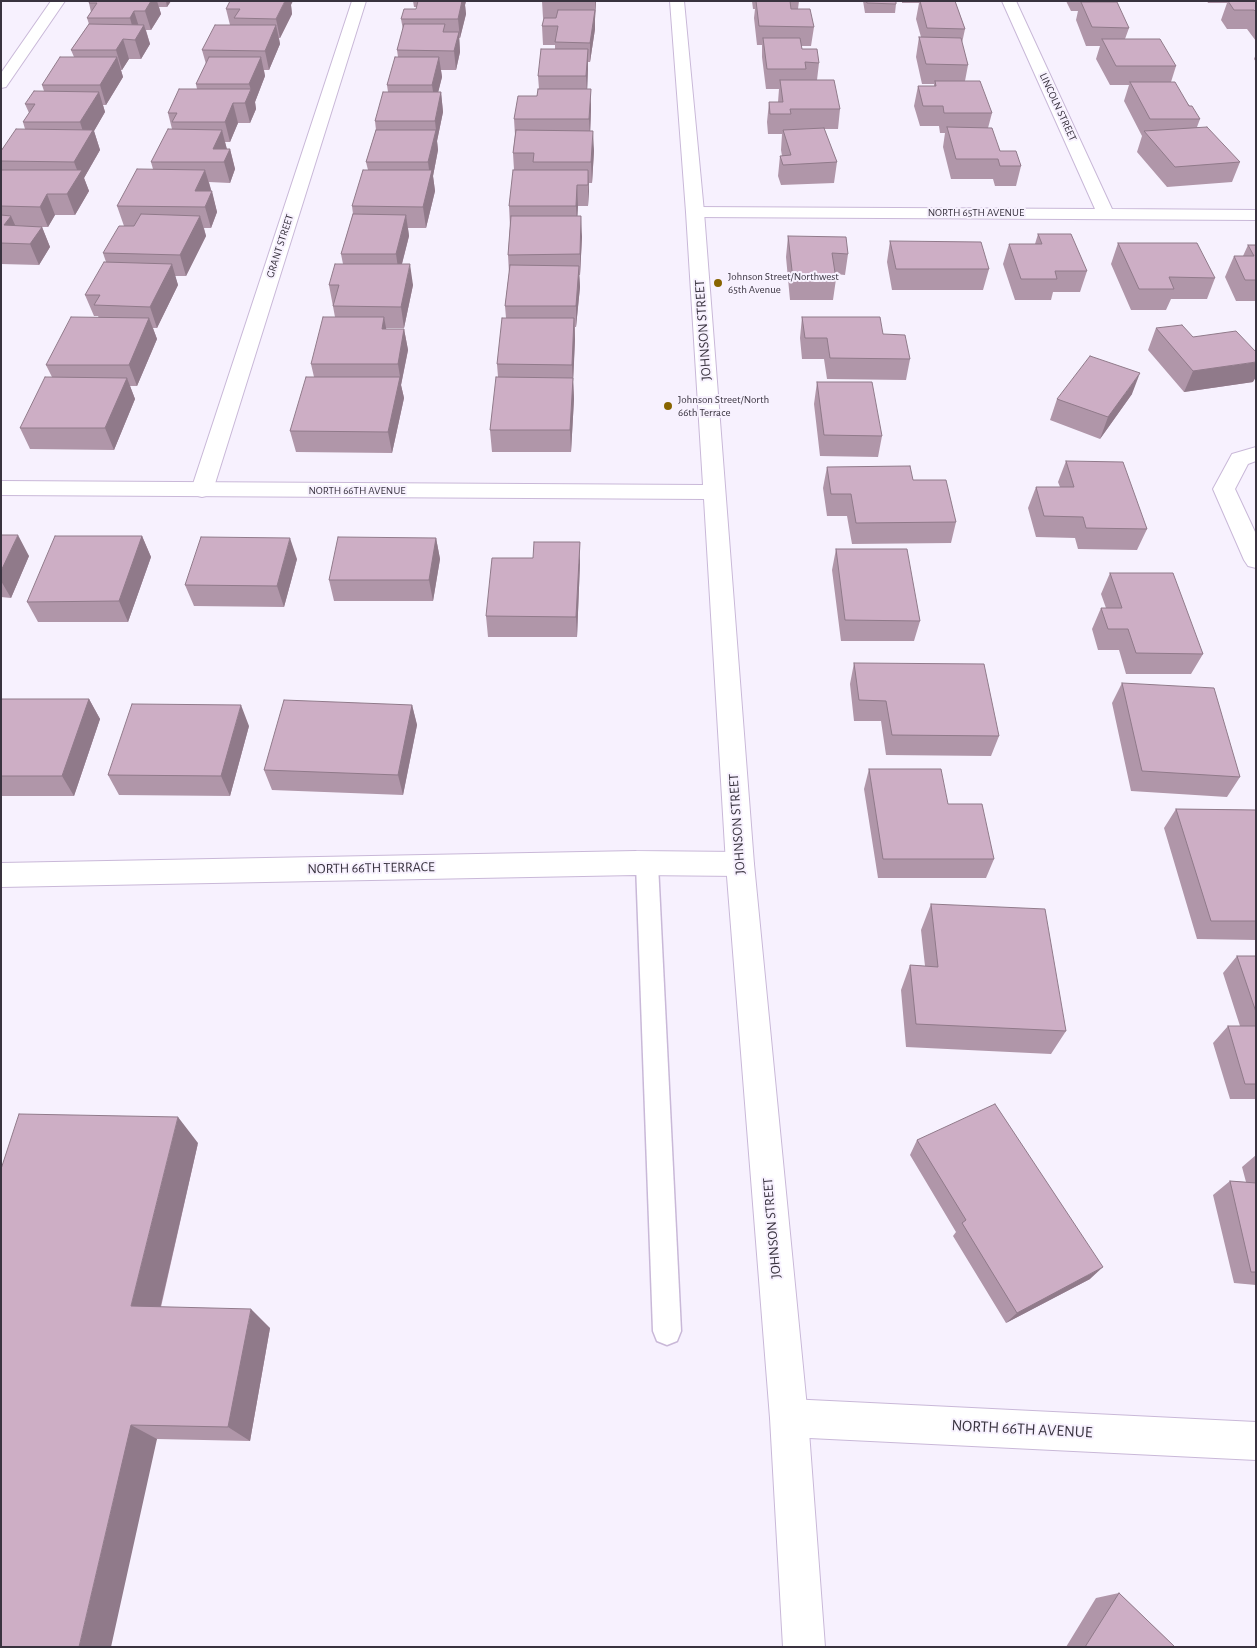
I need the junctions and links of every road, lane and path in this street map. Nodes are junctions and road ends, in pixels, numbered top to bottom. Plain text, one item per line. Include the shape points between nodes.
1 (58, 1) edge
2 (358, 1) edge
3 (677, 1) edge
4 (1009, 1) edge
5 (1, 84) edge
6 (696, 212) junction
7 (1106, 214) junction
8 (1256, 215) edge
9 (1248, 456) edge
10 (1, 488) edge
11 (202, 490) junction
12 (713, 492) junction
13 (1256, 560) edge
14 (647, 864) junction
15 (740, 864) junction
16 (1, 875) edge
17 (666, 1331) dead end
18 (789, 1418) junction
19 (1256, 1440) edge
20 (804, 1647) edge

1 - 5 street
2 - 11 street, GRANT STREET
3 - 6 street, JOHNSON STREET
4 - 7 street, LINCOLN STREET
6 - 7 street, NORTH 65TH AVENUE
6 - 12 street, JOHNSON STREET
7 - 8 street, NORTH 65TH AVENUE
9 - 13 street via 1224,490
10 - 11 street, NORTH 66TH AVENUE
11 - 12 street, NORTH 66TH AVENUE
12 - 15 street, JOHNSON STREET
14 - 15 street, NORTH 66TH TERRACE
14 - 16 street, NORTH 66TH TERRACE
14 - 17 lane
15 - 18 street, JOHNSON STREET
18 - 19 street, NORTH 66TH AVENUE
18 - 20 street, JOHNSON STREET

